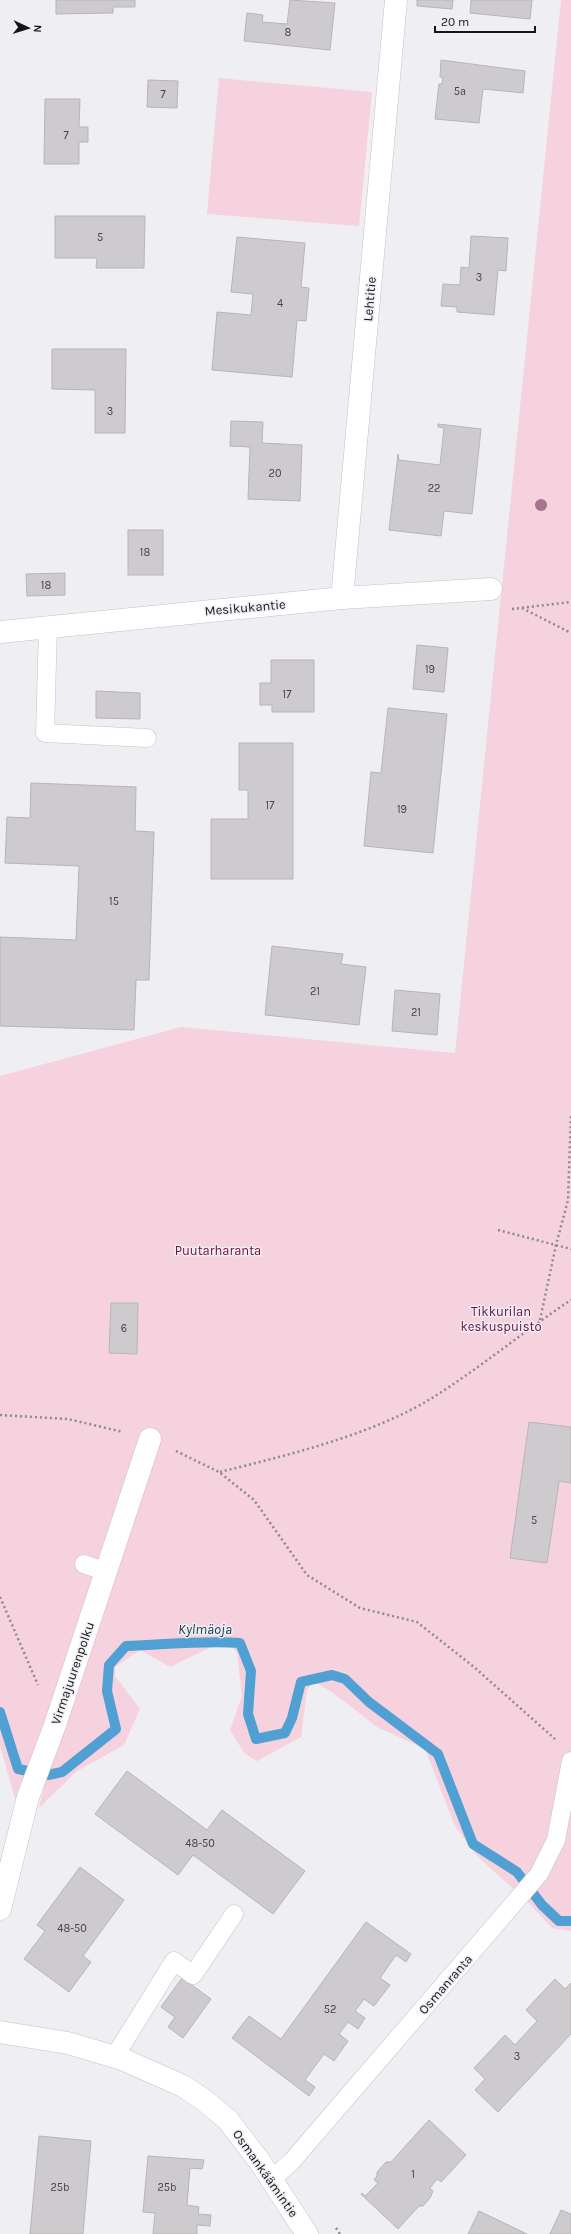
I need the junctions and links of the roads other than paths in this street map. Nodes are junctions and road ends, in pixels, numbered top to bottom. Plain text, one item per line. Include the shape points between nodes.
1 (396, 0) edge
2 (491, 589) dead end
3 (342, 598) junction
4 (48, 627) junction
5 (0, 632) edge
6 (147, 738) dead end
7 (150, 1439) road end
8 (84, 1564) dead end
9 (106, 1572) junction
10 (571, 1761) edge
11 (0, 1909) edge
12 (234, 1914) dead end
13 (0, 2032) edge
14 (114, 2056) junction
15 (271, 2180) junction
16 (308, 2234) edge

1 - 3 street, Lehtitie
2 - 3 street, Mesikukantie
3 - 4 street, Mesikukantie
4 - 5 street, Mesikukantie
4 - 6 lane via 45,733
7 - 9 street, Virmajuurenpolku
8 - 9 lane
9 - 11 street, Virmajuurenpolku via 28,1797
10 - 15 lane, Osmanranta via 556,1840 539,1874 292,2160
12 - 14 lane via 193,1975 174,1961
13 - 14 street, Osmankäämintie via 68,2043
14 - 15 street, Osmankäämintie via 183,2086 204,2100 228,2120
15 - 16 street, Osmankäämintie

